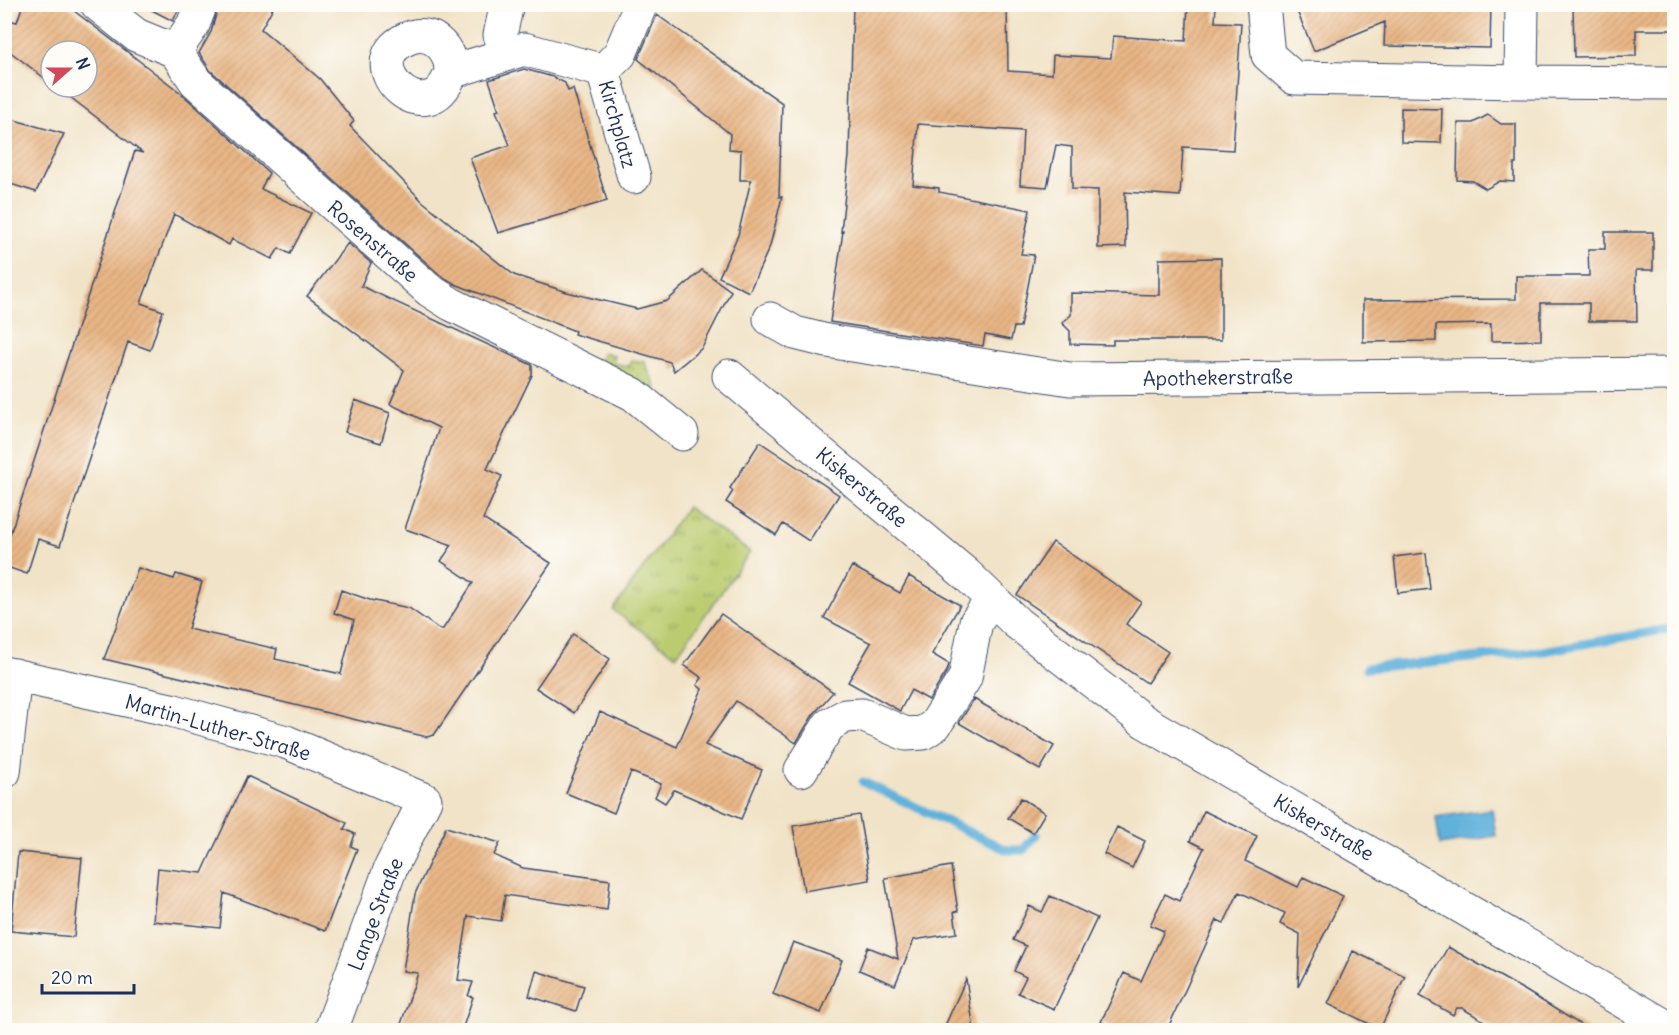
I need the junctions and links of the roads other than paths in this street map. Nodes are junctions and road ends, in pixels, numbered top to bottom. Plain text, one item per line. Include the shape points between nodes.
1 (97, 4) edge
2 (201, 4) edge
3 (507, 4) edge
4 (1263, 4) edge
5 (1522, 4) edge
6 (641, 6) edge
7 (175, 51) junction
8 (507, 54) junction
9 (603, 71) junction
10 (451, 72) dead end
11 (1521, 82) junction
12 (1674, 83) edge
13 (634, 177) dead end
14 (770, 319) dead end
15 (1674, 374) edge
16 (729, 376) dead end
17 (682, 434) dead end
18 (992, 600) junction
19 (10, 674) edge
20 (801, 770) dead end
21 (4, 772) edge
22 (425, 800) joint
23 (331, 1030) edge
24 (1672, 1030) edge

1 - 7 street via 136,35
2 - 7 street via 193,25
3 - 8 street via 500,34
4 - 11 street via 1268,55 1294,78
5 - 11 street
6 - 9 street, Kirchplatz via 620,54
7 - 17 street, Rosenstraße via 196,82 429,290 633,394
8 - 9 street, Kirchplatz via 524,49
8 - 10 street, Kirchplatz
9 - 13 street, Kirchplatz
11 - 12 street
14 - 15 street, Apothekerstraße via 795,333 827,341 1070,380
16 - 18 street, Kiskerstraße
18 - 20 street via 976,622 965,678 935,725 923,732 906,734 862,715 845,716 829,725
18 - 24 street, Kiskerstraße via 1145,722
19 - 21 street
19 - 22 street, Martin-Luther-Straße via 171,710 286,742
22 - 23 street, Lange Straße via 391,867

